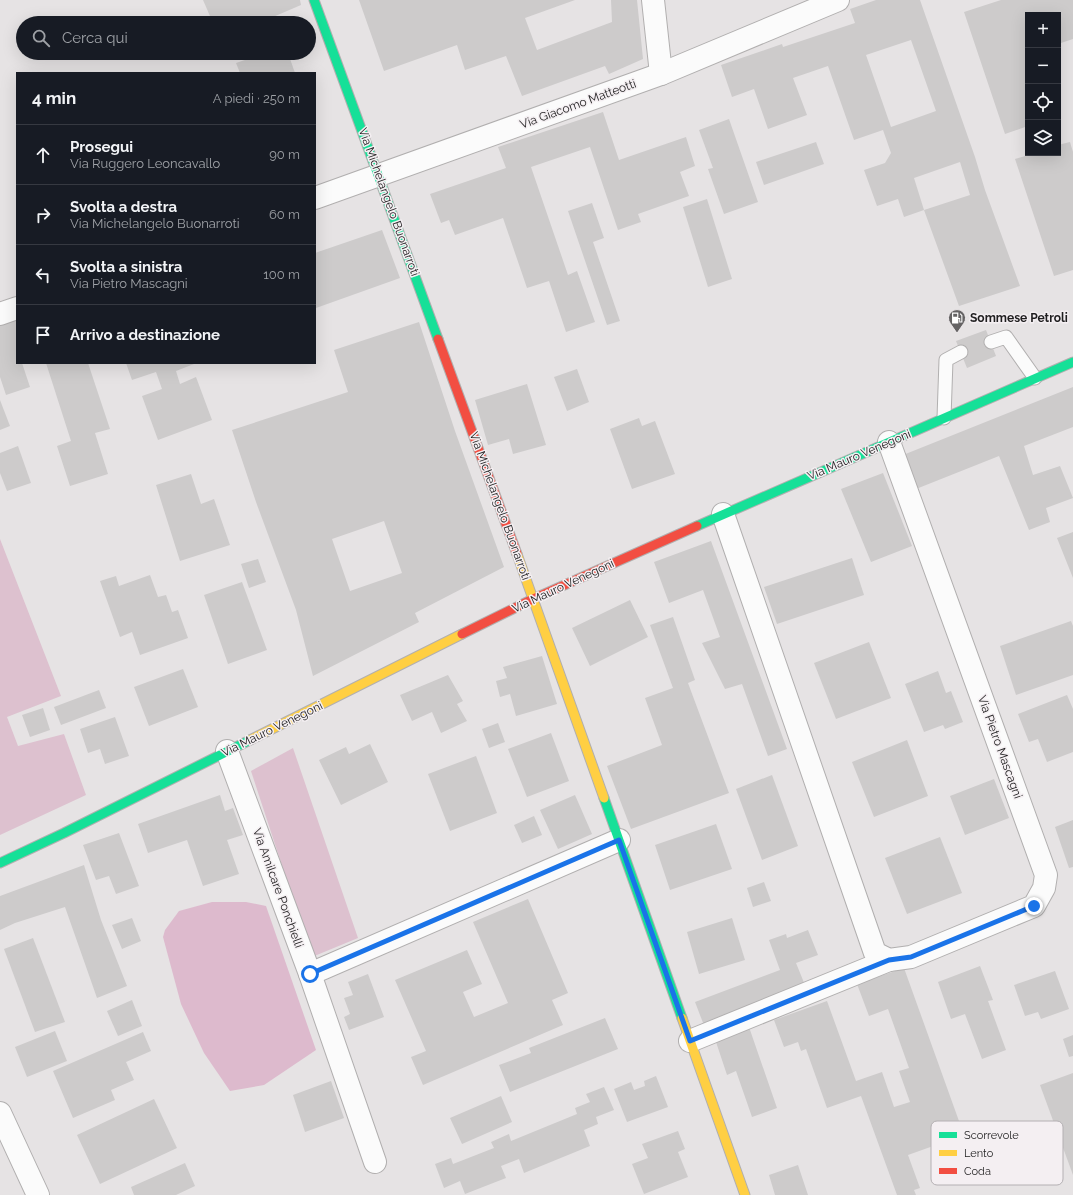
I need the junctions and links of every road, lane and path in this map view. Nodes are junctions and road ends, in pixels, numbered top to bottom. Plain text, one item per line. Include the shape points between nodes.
1 (314, 0) edge
2 (653, 0) edge
3 (838, 0) edge
4 (661, 74) junction
5 (379, 174) junction
6 (316, 198) edge
7 (16, 308) edge
8 (0, 314) edge
9 (991, 342) dead end
10 (961, 352) dead end
11 (1073, 362) edge
12 (1035, 378) junction
13 (944, 418) junction
14 (889, 442) junction
15 (723, 514) junction
16 (534, 599) junction
17 (228, 751) junction
18 (619, 840) junction
19 (0, 863) edge
20 (889, 960) junction
21 (310, 974) junction
22 (690, 1041) junction
23 (0, 1113) edge
24 (375, 1162) dead end
25 (38, 1195) edge
26 (745, 1195) edge

1 - 5 street, Via Michelangelo Buonarroti
2 - 4 street
3 - 4 street, Via Giacomo Matteotti
4 - 5 street, Via Giacomo Matteotti
5 - 6 street, Via Giacomo Matteotti
5 - 16 street, Via Michelangelo Buonarroti
7 - 8 street
9 - 12 lane via 1006,337
10 - 13 lane via 946,360
11 - 12 street, Via Mauro Venegoni
12 - 13 street, Via Mauro Venegoni
13 - 14 street, Via Mauro Venegoni
14 - 15 street, Via Mauro Venegoni
14 - 20 street, Via Pietro Mascagni via 1046,875 1044,888 1034,906 911,957
15 - 16 street, Via Mauro Venegoni
15 - 20 street via 875,953
16 - 17 street, Via Mauro Venegoni
16 - 18 street, Via Michelangelo Buonarroti
17 - 19 street, Via Mauro Venegoni
17 - 21 street, Via Amilcare Ponchielli
18 - 21 street
18 - 22 street, Via Michelangelo Buonarroti
20 - 22 street, Via Pietro Mascagni
21 - 24 street, Via Amilcare Ponchielli
22 - 26 street, Via Michelangelo Buonarroti
23 - 25 street

